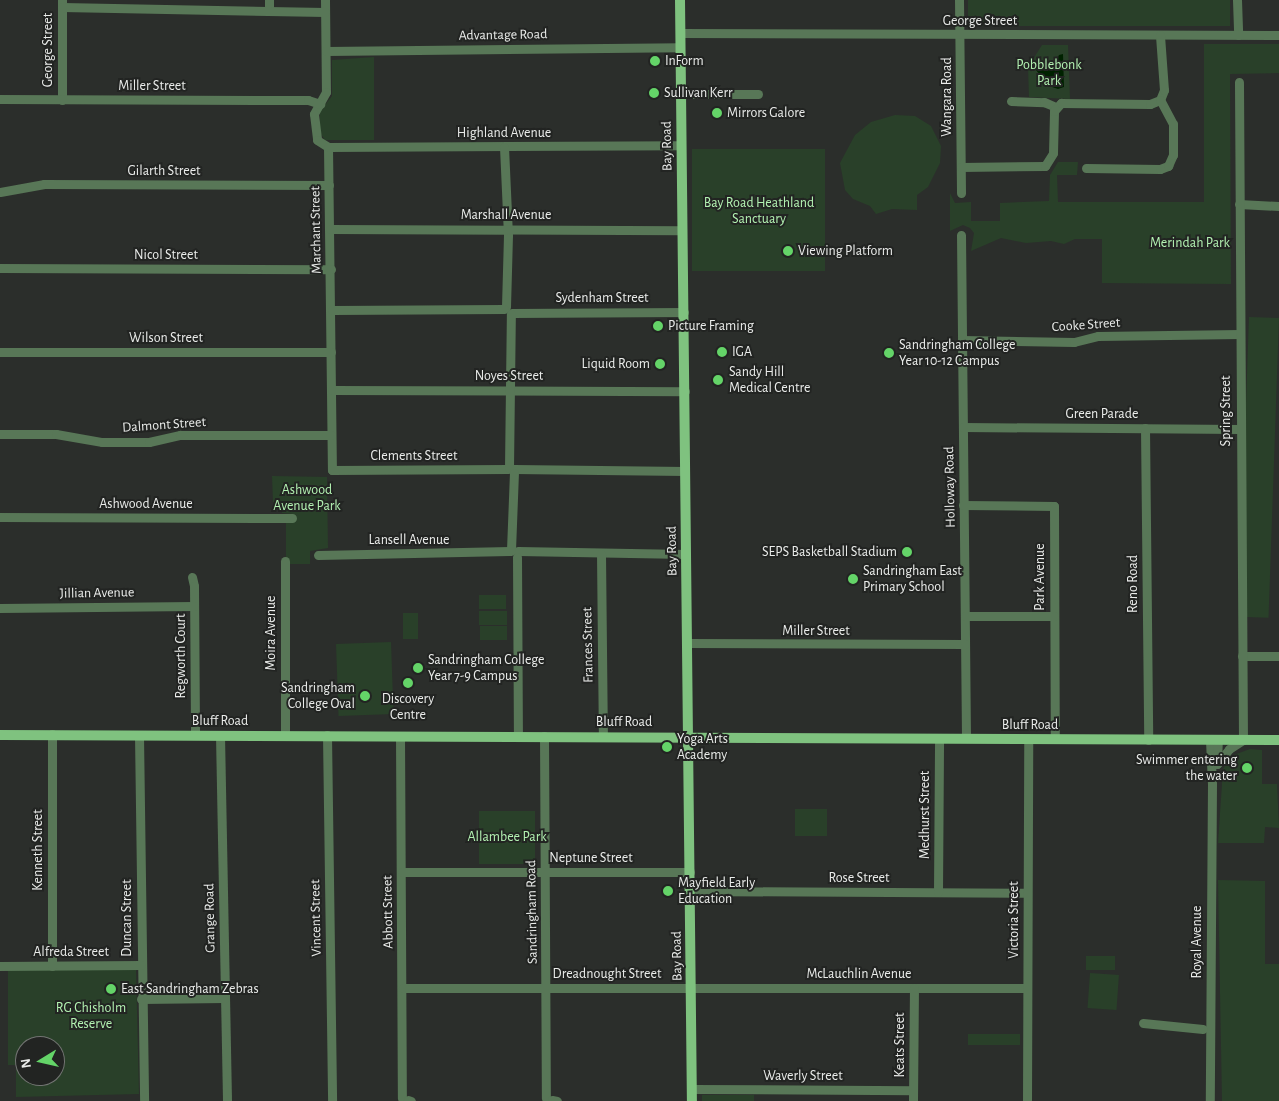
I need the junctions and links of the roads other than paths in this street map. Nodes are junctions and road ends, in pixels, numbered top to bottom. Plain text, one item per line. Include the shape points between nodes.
1 (269, 0) edge
2 (325, 0) edge
3 (680, 0) edge
4 (960, 0) edge
5 (1238, 0) edge
6 (62, 4) edge
7 (269, 11) junction
8 (326, 12) junction
9 (680, 33) junction
10 (960, 34) junction
11 (1160, 35) junction
12 (1238, 35) junction
13 (1279, 35) edge
14 (680, 47) junction
15 (326, 51) junction
16 (1239, 82) dead end
17 (680, 94) junction
18 (758, 94) dead end
19 (0, 99) edge
20 (62, 100) junction
21 (1160, 100) junction
22 (1011, 101) dead end
23 (318, 107) junction
24 (1056, 107) junction
25 (681, 145) junction
26 (504, 146) junction
27 (328, 147) junction
28 (960, 167) junction
29 (1086, 168) dead end
30 (329, 185) junction
31 (0, 192) edge
32 (960, 193) dead end
33 (1239, 206) junction
34 (1279, 206) edge
35 (330, 229) junction
36 (506, 229) junction
37 (682, 230) junction
38 (961, 235) dead end
39 (0, 268) edge
40 (331, 270) junction
41 (332, 310) junction
42 (509, 311) junction
43 (684, 312) junction
44 (1240, 336) junction
45 (962, 342) junction
46 (0, 352) edge
47 (332, 352) junction
48 (332, 390) junction
49 (510, 390) junction
50 (686, 391) junction
51 (963, 427) junction
52 (1145, 428) junction
53 (1240, 429) junction
54 (0, 434) edge
55 (332, 435) junction
56 (332, 470) joint
57 (512, 470) junction
58 (685, 471) junction
59 (963, 505) junction
60 (0, 517) edge
61 (292, 518) dead end
62 (600, 554) junction
63 (686, 554) junction
64 (318, 555) dead end
65 (515, 555) junction
66 (285, 561) dead end
67 (192, 577) dead end
68 (194, 606) junction
69 (0, 608) edge
70 (965, 616) junction
71 (1054, 616) junction
72 (687, 643) junction
73 (964, 646) junction
74 (1242, 656) junction
75 (1279, 656) edge
76 (52, 734) junction
77 (0, 735) edge
78 (139, 735) junction
79 (195, 735) junction
80 (220, 735) junction
81 (285, 735) junction
82 (327, 735) junction
83 (400, 736) junction
84 (518, 736) junction
85 (544, 736) junction
86 (603, 736) junction
87 (688, 736) junction
88 (939, 738) junction
89 (966, 738) junction
90 (1028, 739) junction
91 (1055, 739) junction
92 (1148, 740) junction
93 (1214, 740) junction
94 (1243, 740) junction
95 (1279, 740) edge
96 (1217, 764) junction
97 (1212, 784) junction
98 (402, 872) junction
99 (545, 872) junction
100 (690, 872) junction
101 (690, 891) junction
102 (938, 892) junction
103 (1027, 893) junction
104 (141, 965) junction
105 (0, 966) edge
106 (52, 966) junction
107 (691, 987) junction
108 (403, 988) junction
109 (546, 988) junction
110 (914, 988) junction
111 (1027, 988) junction
112 (225, 998) junction
113 (141, 999) junction
114 (1143, 1023) dead end
115 (1203, 1029) dead end
116 (692, 1089) junction
117 (914, 1090) junction
118 (404, 1099) edge
119 (548, 1100) edge
120 (144, 1101) edge
121 (227, 1101) edge
122 (332, 1101) edge
123 (692, 1101) edge
124 (913, 1101) edge
125 (1027, 1101) edge
126 (1210, 1101) edge

1 - 7 street
2 - 8 street
3 - 9 main road, Bay Road
4 - 10 street, Wangara Road
5 - 12 street
6 - 7 street
6 - 20 street, George Street
7 - 8 street
8 - 15 street
9 - 10 street, George Street
9 - 14 main road, Bay Road
10 - 11 street, George Street
10 - 28 street, Wangara Road
11 - 12 street, George Street
11 - 21 street via 1164,90
12 - 13 street, George Street
14 - 15 street, Advantage Road
14 - 17 main road, Bay Road
15 - 23 street via 326,92
16 - 33 street, Spring Street
17 - 18 street
17 - 25 main road, Bay Road
19 - 20 street, Miller Street
20 - 23 street, Miller Street via 303,100
21 - 24 street via 1150,104 1066,102
21 - 29 street via 1173,124 1173,155 1168,166 1160,169
22 - 24 street via 1044,102
23 - 27 street via 316,137 322,146
24 - 28 street via 1053,154 1045,166
25 - 26 street, Highland Avenue
25 - 37 main road, Bay Road
26 - 27 street, Highland Avenue
26 - 36 street
27 - 30 street, Marchant Street
28 - 32 street, Wangara Road
30 - 31 street, Gilarth Street via 44,184
30 - 35 street, Marchant Street
33 - 34 street
33 - 44 street, Spring Street
35 - 36 street, Marshall Avenue
35 - 40 street, Marchant Street
36 - 37 street, Marshall Avenue
36 - 42 street
37 - 43 main road, Bay Road
38 - 45 street, Holloway Road
39 - 40 street, Nicol Street
40 - 41 street, Marchant Street
41 - 42 street, Sydenham Street
41 - 47 street, Marchant Street
42 - 43 street, Sydenham Street
42 - 49 street
43 - 50 main road, Bay Road
44 - 45 street, Cooke Street via 1098,336 1074,342
44 - 53 street, Spring Street
45 - 51 street, Holloway Road
46 - 47 street, Wilson Street
47 - 48 street, Marchant Street
48 - 49 street, Noyes Street
48 - 55 street, Marchant Street
49 - 50 street, Noyes Street
49 - 57 street
50 - 58 main road, Bay Road
51 - 52 street, Green Parade
51 - 59 street, Holloway Road
52 - 53 street, Green Parade
52 - 92 street, Reno Road
53 - 74 street, Spring Street
54 - 55 street, Dalmont Street via 56,434 102,442 149,442 180,435
55 - 56 street, Marchant Street
56 - 57 street, Clements Street
57 - 58 street, Clements Street
57 - 65 street
58 - 63 main road, Bay Road
59 - 70 street, Holloway Road
59 - 71 street, Park Avenue via 1054,506
60 - 61 street, Ashwood Avenue
62 - 63 street, Lansell Avenue
62 - 65 street, Lansell Avenue
62 - 86 street, Frances Street
63 - 72 main road, Bay Road
64 - 65 street, Lansell Avenue
65 - 84 street
66 - 81 street, Moira Avenue
67 - 68 street, Regworth Court
68 - 69 street, Jillian Avenue
68 - 79 street, Regworth Court
70 - 71 street
70 - 73 street, Holloway Road
71 - 91 street, Park Avenue
72 - 73 street, Miller Street
72 - 87 main road, Bay Road
73 - 89 street, Holloway Road
74 - 75 street
74 - 94 street, Spring Street
76 - 77 main road, Bluff Road
76 - 78 main road, Bluff Road
76 - 106 street, Kenneth Street
78 - 79 main road, Bluff Road
78 - 104 street, Duncan Street
79 - 80 main road, Bluff Road
80 - 81 main road, Bluff Road
80 - 112 street, Grange Road
81 - 82 main road, Bluff Road
82 - 83 main road, Bluff Road
82 - 122 street, Vincent Street
83 - 84 main road, Bluff Road
83 - 98 street, Abbott Street
84 - 85 main road, Bluff Road
85 - 86 main road, Bluff Road
85 - 99 street, Sandringham Road
86 - 87 main road, Bluff Road
87 - 88 main road, Bluff Road
87 - 100 main road, Bay Road
88 - 89 main road, Bluff Road
88 - 102 street, Medhurst Street
89 - 90 main road, Bluff Road
90 - 91 main road, Bluff Road
90 - 103 street, Victoria Street
91 - 92 main road, Bluff Road
92 - 93 main road, Bluff Road
93 - 94 main road, Bluff Road
93 - 96 street, Royal Avenue
93 - 97 street, Royal Avenue
94 - 95 main road, Bluff Road
94 - 96 street via 1229,749
96 - 97 street, Royal Avenue
97 - 126 street, Royal Avenue
98 - 99 street, Neptune Street
98 - 108 street, Abbott Street
99 - 100 street, Neptune Street
99 - 109 street, Sandringham Road
100 - 101 main road, Bay Road
101 - 102 street, Rose Street
101 - 107 main road, Bay Road
102 - 103 street, Rose Street
103 - 111 street, Victoria Street
104 - 106 street, Alfreda Street
104 - 113 street, Duncan Street
105 - 106 street, Alfreda Street
107 - 109 street, Dreadnought Street
107 - 110 street, McLauchlin Avenue
107 - 116 main road, Bay Road
108 - 109 street, Dreadnought Street
108 - 118 street, Abbott Street
109 - 119 street, Sandringham Road
110 - 111 street, McLauchlin Avenue
110 - 117 street, Keats Street
111 - 125 street, Victoria Street
112 - 113 street
112 - 121 street, Grange Road
113 - 120 street, Duncan Street
114 - 115 street
116 - 117 street, Waverly Street
116 - 123 main road, Bay Road
117 - 124 street, Keats Street

